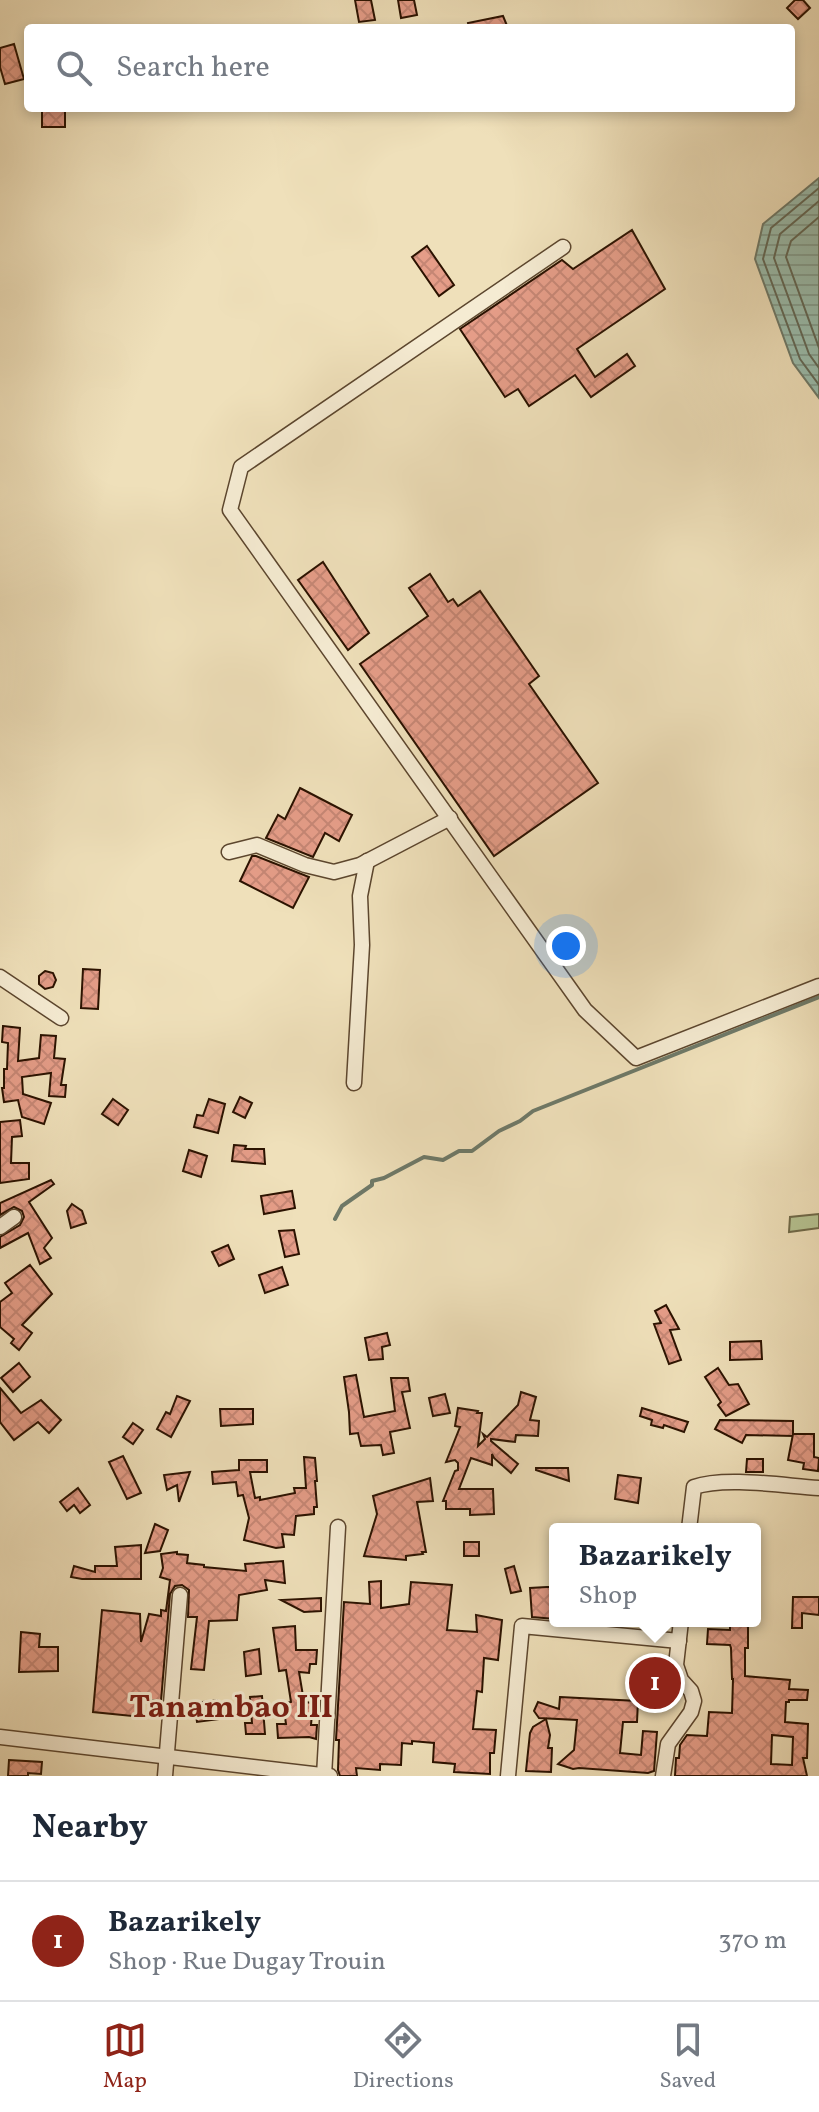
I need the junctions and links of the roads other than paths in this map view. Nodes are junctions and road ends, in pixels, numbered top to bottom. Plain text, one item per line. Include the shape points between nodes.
1 (563, 247) dead end
2 (450, 818) junction
3 (229, 852) dead end
4 (367, 861) junction
5 (0, 977) edge
6 (819, 986) edge
7 (61, 1018) dead end
8 (354, 1083) dead end
9 (14, 1217) dead end
10 (0, 1227) edge
11 (819, 1488) edge
12 (690, 1523) edge
13 (338, 1527) dead end
14 (180, 1595) dead end
15 (680, 1627) edge
16 (679, 1641) junction
17 (0, 1737) edge
18 (166, 1755) junction
19 (165, 1776) edge
20 (326, 1776) edge
21 (508, 1776) edge
22 (663, 1776) edge

1 - 2 street via 241,467 230,510
2 - 4 street
2 - 6 street via 585,1010 636,1058
3 - 4 street via 257,845 334,872
4 - 8 street via 360,896
5 - 7 street
9 - 10 street
11 - 12 street via 706,1483 694,1487
13 - 20 street
14 - 18 street
15 - 16 street
16 - 21 street via 522,1626
16 - 22 street via 676,1665 694,1701 668,1744
17 - 18 street
18 - 19 street
18 - 20 street

